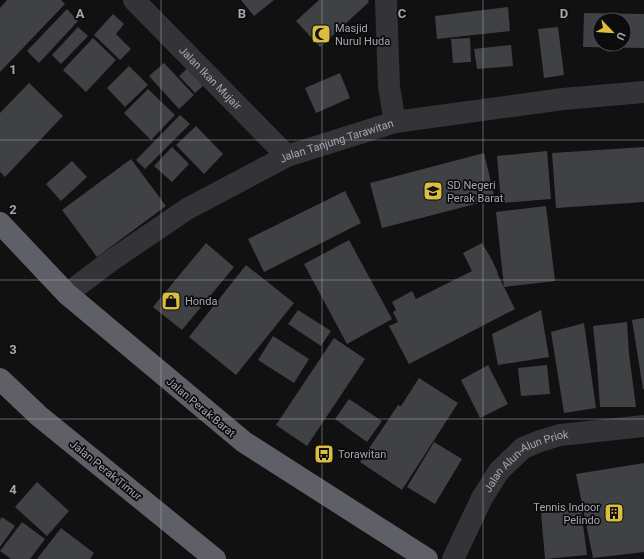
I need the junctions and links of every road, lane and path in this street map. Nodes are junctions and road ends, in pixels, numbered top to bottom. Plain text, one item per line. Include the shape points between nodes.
1 (134, 0) edge
2 (386, 0) edge
3 (644, 92) edge
4 (395, 122) junction
5 (287, 156) junction
6 (0, 223) edge
7 (67, 294) junction
8 (0, 379) edge
9 (644, 426) edge
10 (215, 559) edge
11 (427, 559) edge
12 (453, 559) edge

1 - 5 street, Jalan Ikan Mujair
2 - 4 street via 390,87
3 - 4 street, Jalan Tanjung Tarawitan via 562,99
4 - 5 street, Jalan Tanjung Tarawitan
5 - 7 street, Jalan Tanjung Tarawitan via 186,209
6 - 7 highway, Jalan Perak Barat
7 - 11 highway, Jalan Perak Barat via 244,442
8 - 10 highway, Jalan Perak Timur via 39,416
9 - 12 street, Jalan Alun-Alun Priok via 560,435 523,448 499,471 482,498

